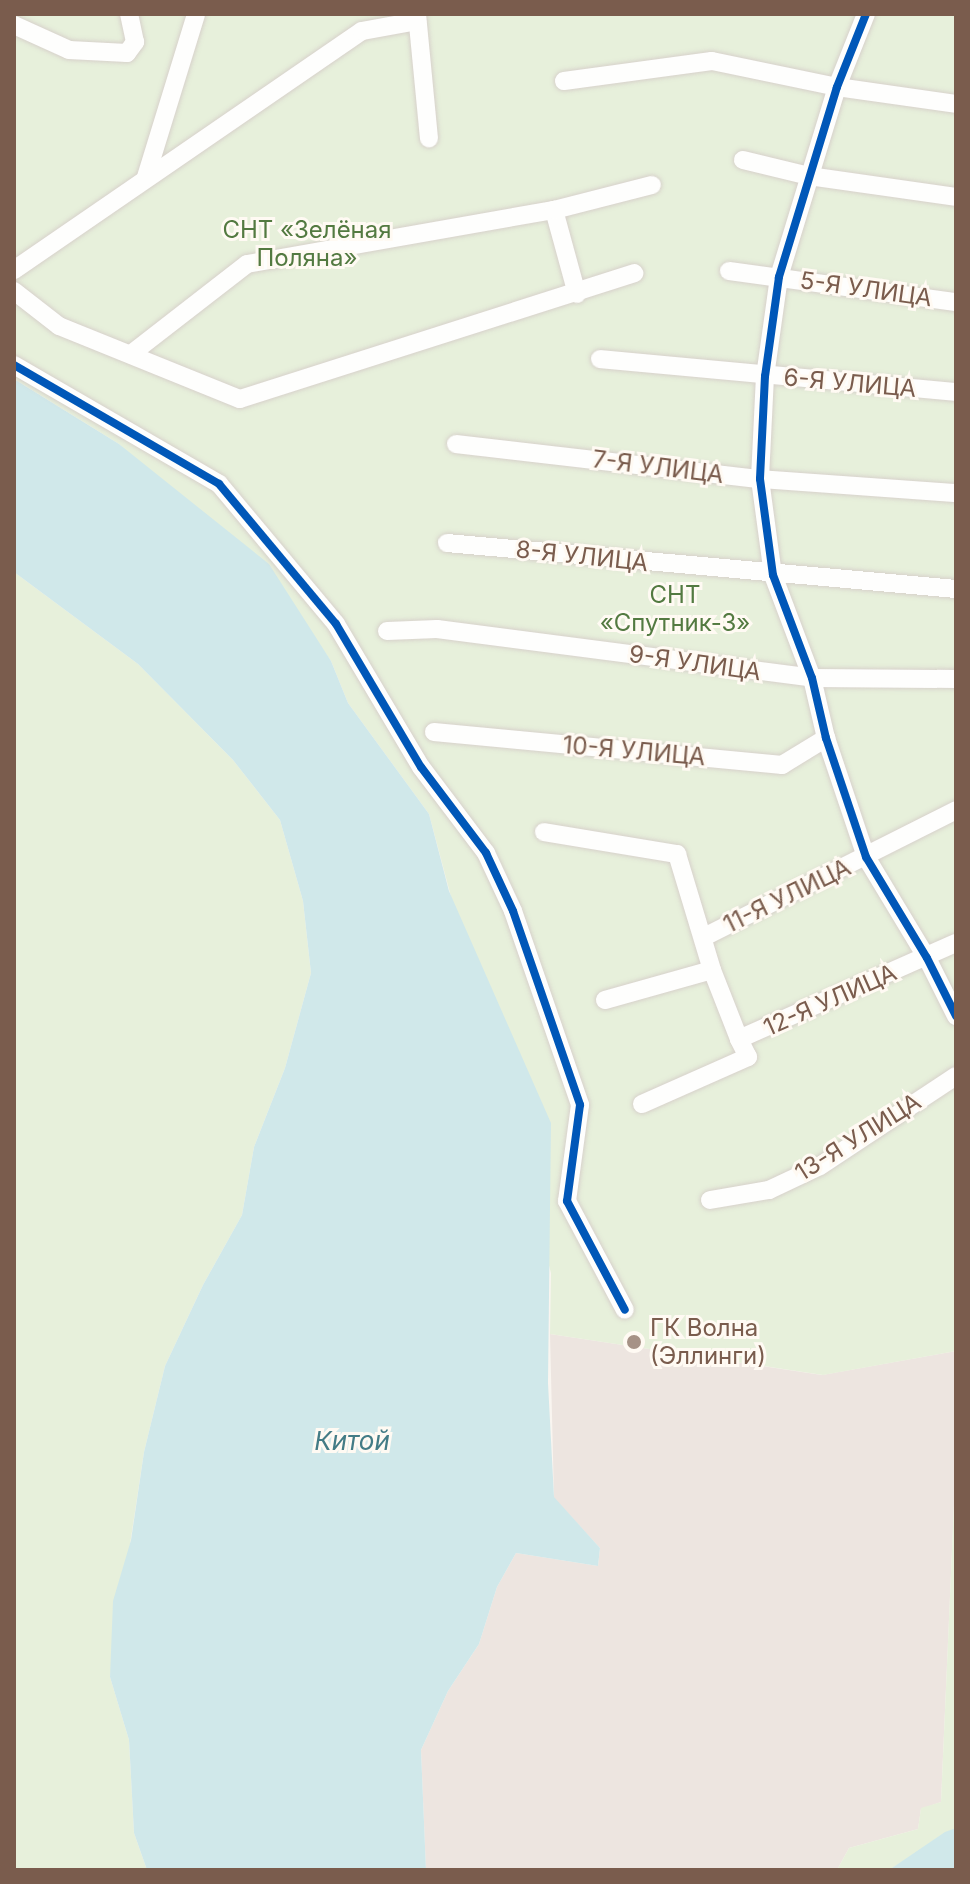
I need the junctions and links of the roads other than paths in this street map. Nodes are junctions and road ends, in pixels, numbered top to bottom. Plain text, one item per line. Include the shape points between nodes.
1 (129, 14) edge
2 (196, 14) edge
3 (866, 14) edge
4 (417, 17) edge
5 (14, 25) edge
6 (564, 81) dead end
7 (837, 87) junction
8 (956, 104) edge
9 (429, 138) dead end
10 (743, 160) dead end
11 (809, 176) junction
12 (146, 177) junction
13 (652, 185) dead end
14 (956, 197) edge
15 (554, 210) junction
16 (14, 270) edge
17 (729, 271) dead end
18 (634, 273) dead end
19 (779, 277) junction
20 (14, 291) edge
21 (577, 294) junction
22 (956, 302) edge
23 (131, 354) junction
24 (600, 359) dead end
25 (14, 365) edge
26 (765, 376) junction
27 (956, 392) edge
28 (456, 444) dead end
29 (760, 479) junction
30 (956, 493) edge
31 (447, 543) dead end
32 (773, 575) junction
33 (956, 589) edge
34 (387, 631) dead end
35 (812, 678) junction
36 (956, 679) edge
37 (434, 732) dead end
38 (826, 738) junction
39 (956, 810) edge
40 (544, 832) dead end
41 (866, 857) junction
42 (704, 937) junction
43 (956, 943) edge
44 (927, 958) junction
45 (712, 970) junction
46 (605, 1000) dead end
47 (956, 1016) edge
48 (739, 1039) junction
49 (956, 1076) edge
50 (642, 1104) dead end
51 (710, 1200) dead end
52 (625, 1310) dead end

1 - 5 street via 135,42 127,53 69,50
2 - 12 street
3 - 7 street
4 - 9 street
4 - 12 street via 362,31
6 - 7 street via 712,61
7 - 8 street
7 - 11 street
10 - 11 street
11 - 14 street
11 - 19 street
12 - 16 street
13 - 15 street
15 - 21 street
15 - 23 street via 247,264
17 - 19 street, 5-Я УЛИЦА
18 - 21 street
19 - 22 street, 5-Я УЛИЦА
19 - 26 street
20 - 23 street via 59,326
21 - 23 street via 240,399
24 - 26 street, 6-Я УЛИЦА
25 - 52 street via 219,484 336,624 421,767 486,853 513,911 580,1105 567,1201
26 - 27 street, 6-Я УЛИЦА
26 - 29 street
28 - 29 street, 7-Я УЛИЦА
29 - 30 street, 7-Я УЛИЦА
29 - 32 street
31 - 32 street, 8-Я УЛИЦА
32 - 33 street, 8-Я УЛИЦА
32 - 35 street
34 - 35 street, 9-Я УЛИЦА via 437,629
35 - 36 street, 9-Я УЛИЦА
35 - 38 street
37 - 38 street, 10-Я УЛИЦА via 782,765
38 - 41 street
39 - 41 street, 11-Я УЛИЦА
40 - 42 street via 677,854
41 - 42 street, 11-Я УЛИЦА
41 - 44 street
42 - 45 street, 11-Я УЛИЦА
43 - 44 street, 12-Я УЛИЦА
44 - 47 street
44 - 48 street, 12-Я УЛИЦА
45 - 46 street
45 - 48 street, 11-Я УЛИЦА
48 - 50 street, 12-Я УЛИЦА via 748,1057
49 - 51 street, 13-Я УЛИЦА via 820,1166 769,1190

